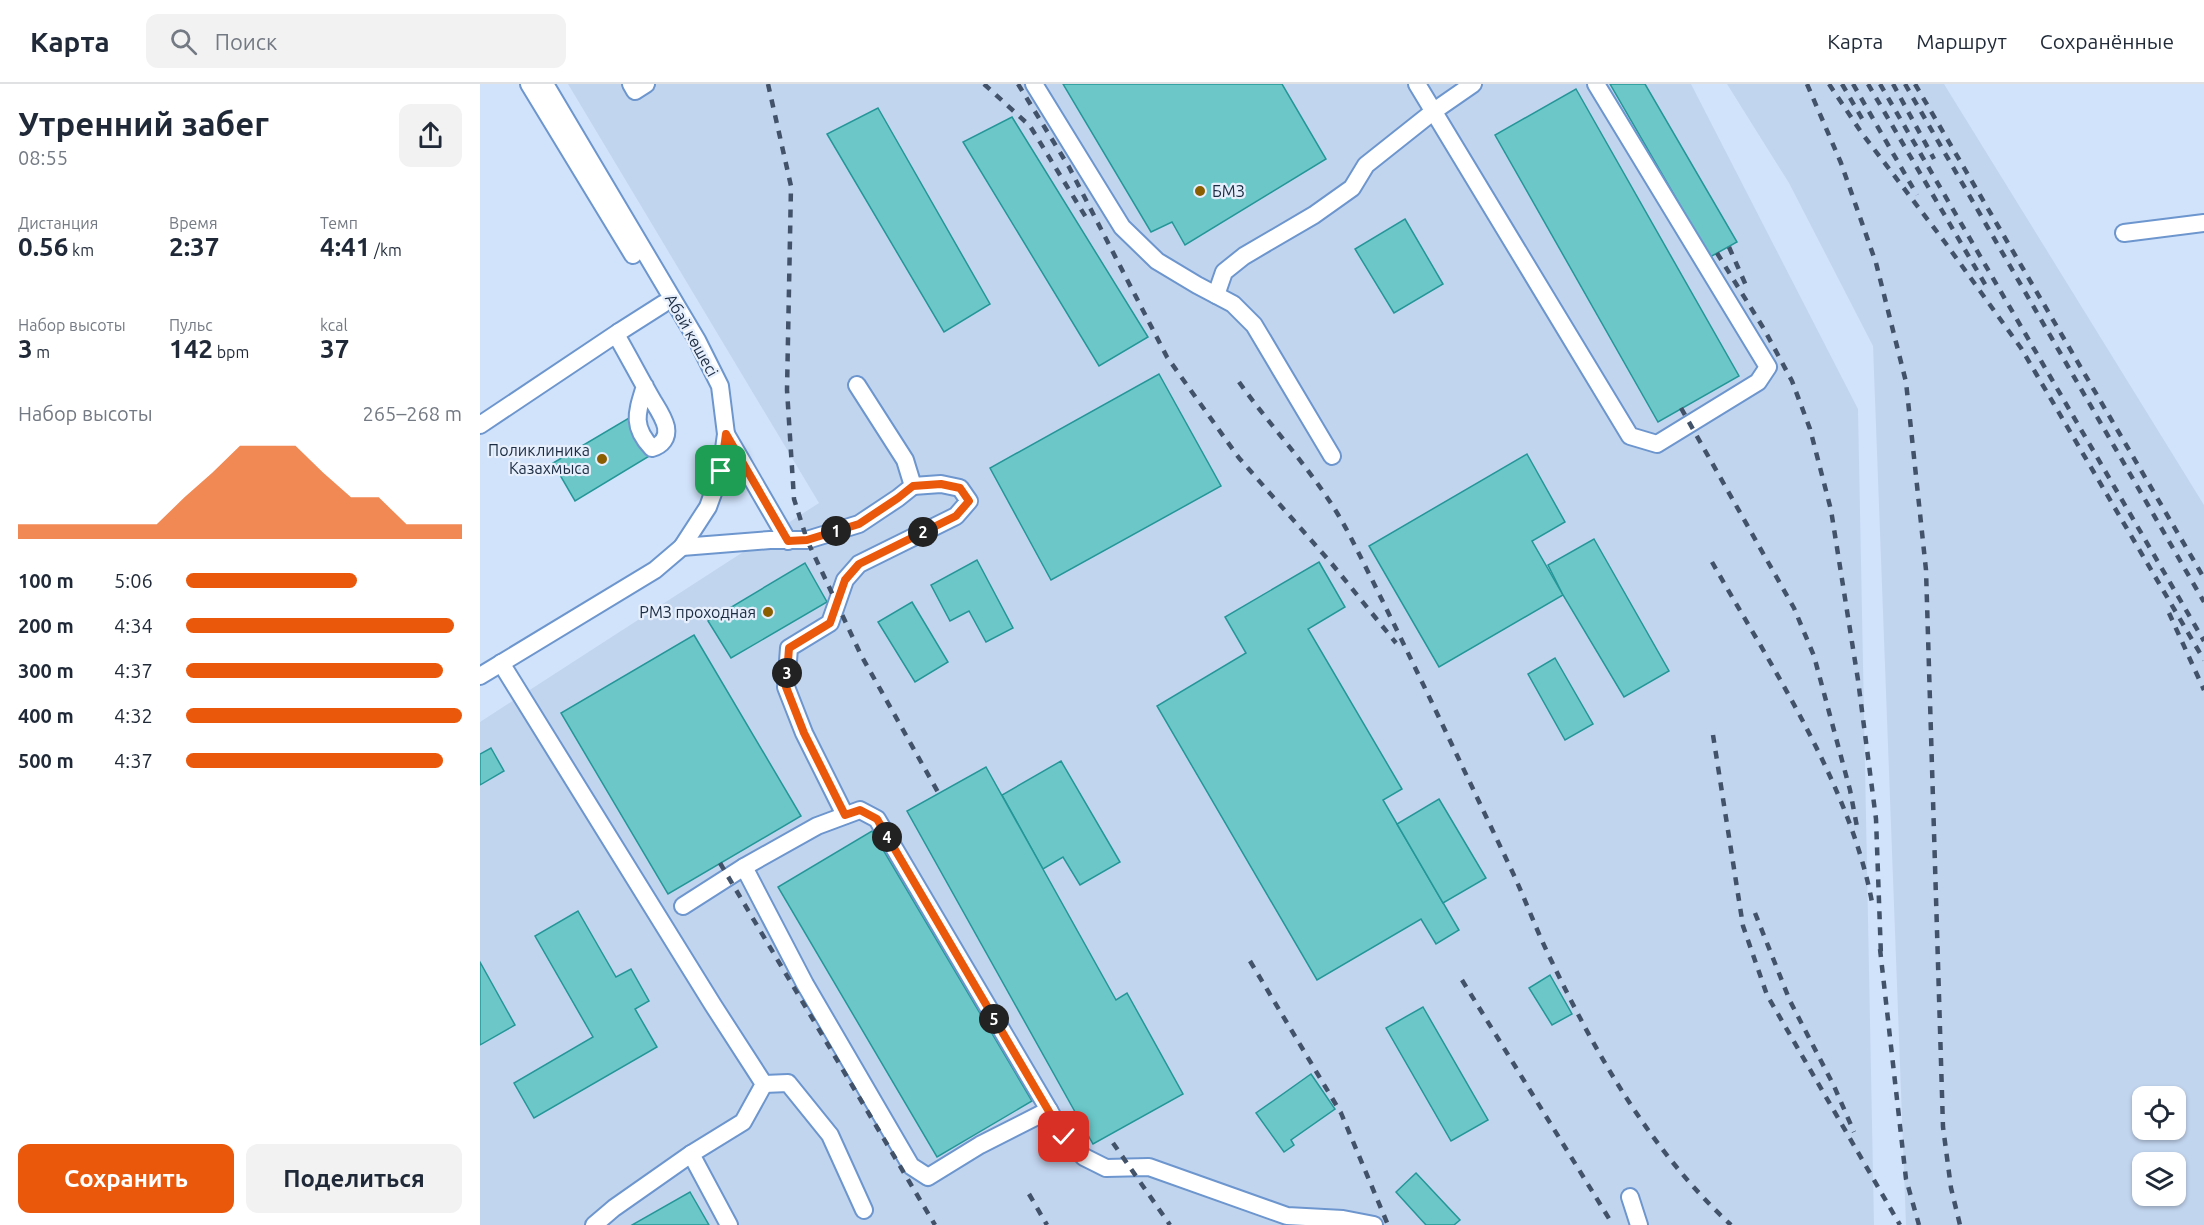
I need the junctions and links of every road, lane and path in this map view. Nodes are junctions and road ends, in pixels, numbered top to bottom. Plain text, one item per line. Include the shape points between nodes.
1 (529, 84) edge
2 (545, 84) edge
3 (631, 84) edge
4 (646, 84) edge
5 (1034, 84) edge
6 (1417, 84) edge
7 (1473, 84) edge
8 (1596, 84) edge
9 (1434, 111) junction
10 (2204, 223) edge
11 (2124, 233) dead end
12 (1216, 295) junction
13 (663, 304) junction
14 (619, 332) junction
15 (857, 385) dead end
16 (645, 386) dead end
17 (480, 425) edge
18 (726, 434) junction
19 (1332, 456) dead end
20 (913, 486) junction
21 (788, 541) junction
22 (682, 547) junction
23 (480, 663) edge
24 (501, 663) junction
25 (480, 676) edge
26 (845, 815) junction
27 (744, 867) junction
28 (683, 906) dead end
29 (764, 1083) junction
30 (1049, 1110) junction
31 (691, 1154) junction
32 (1630, 1197) dead end
33 (864, 1210) dead end
34 (594, 1225) edge
35 (729, 1225) edge
36 (1374, 1225) edge
37 (1639, 1225) edge

1 - 13 street, Абай көшесі
2 - 18 street, Абай көшесі via 697,340 720,387
3 - 4 street via 635,91
5 - 12 street via 1122,227 1156,261
6 - 9 street
7 - 9 street
8 - 9 street via 1768,367 1758,381 1657,444 1630,436
9 - 12 street via 1366,165 1352,188 1224,272
10 - 11 street
12 - 19 street via 1233,304 1254,325
13 - 14 street
13 - 23 street, Абай көшесі via 700,365 711,393 715,441 698,506 666,550
14 - 16 street via 618,338
14 - 17 street
15 - 20 street via 905,460
18 - 21 street
18 - 22 street, Абай көшесі via 721,471 708,507
20 - 21 street via 859,524 807,540
20 - 26 street via 941,484 960,488 969,501 956,516 859,564 845,580 830,623 789,648 786,687
21 - 22 street
22 - 24 street, Абай көшесі via 655,570
24 - 25 street, Абай көшесі
24 - 29 street
26 - 27 street via 817,826
26 - 30 street via 860,810 877,819
27 - 28 street
27 - 30 street via 805,984 911,1166 928,1177
29 - 31 street via 742,1122
29 - 33 street via 788,1083 830,1135
30 - 36 street via 1064,1137 1084,1157 1106,1168 1149,1167 1287,1216
31 - 34 street
31 - 35 street
32 - 37 street

